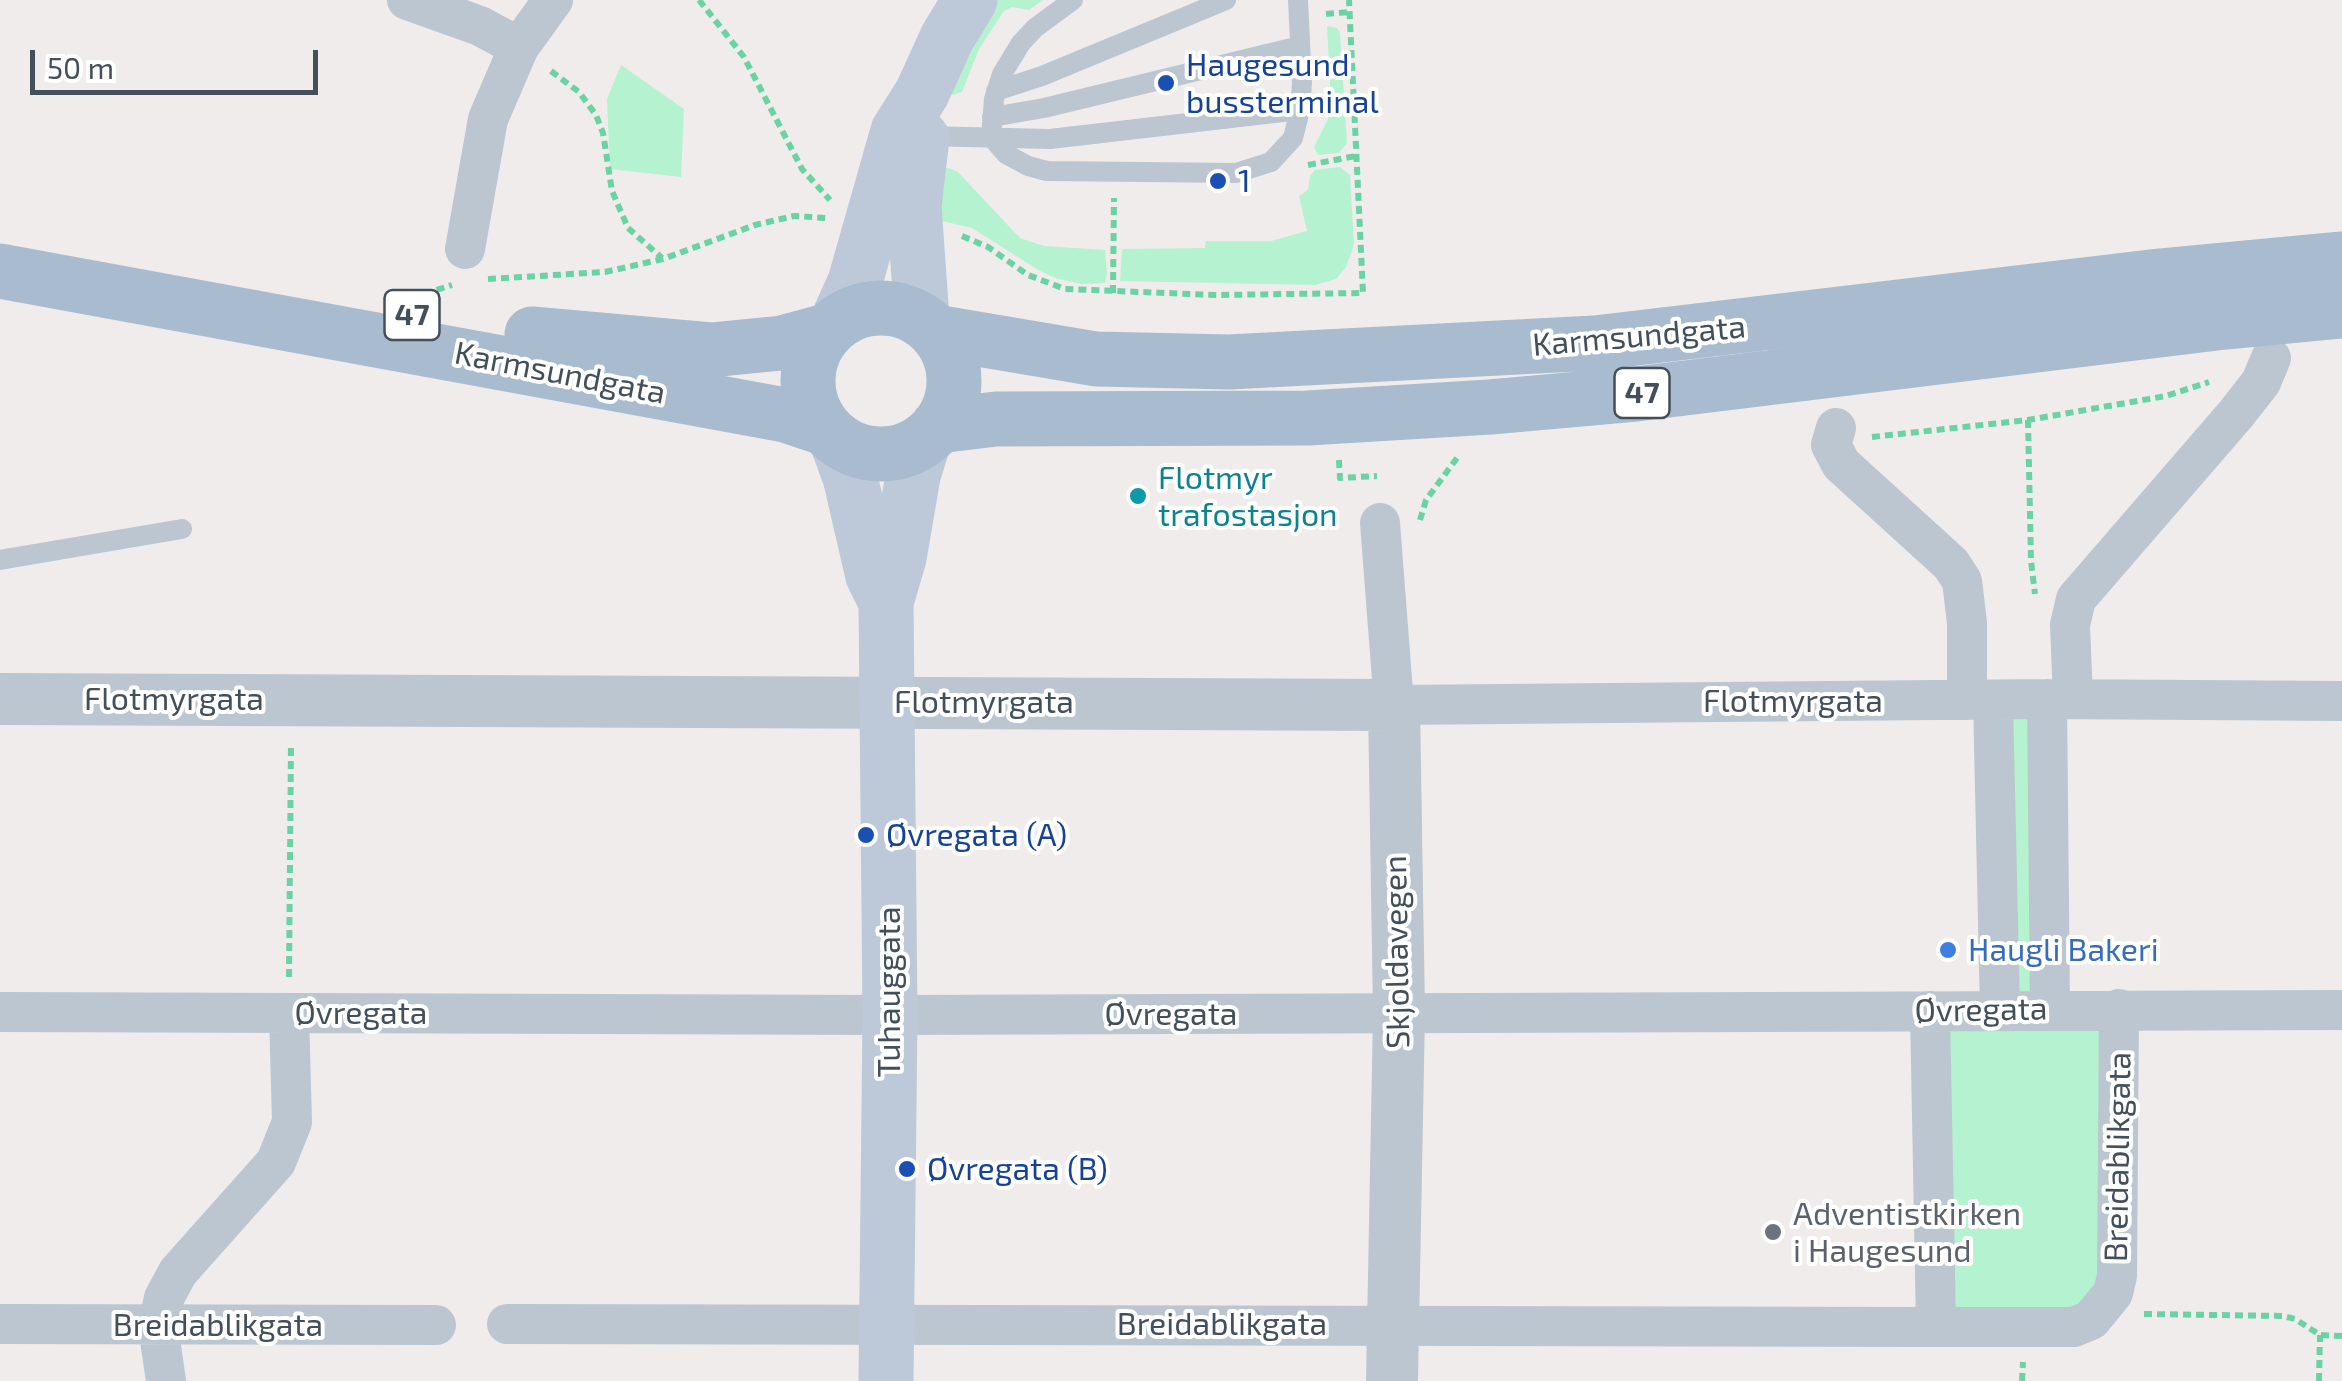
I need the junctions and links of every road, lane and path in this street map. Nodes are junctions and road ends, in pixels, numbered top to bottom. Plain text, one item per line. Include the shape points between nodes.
1 (407, 0) edge
2 (553, 0) edge
3 (698, 0) edge
4 (970, 0) edge
5 (1073, 0) edge
6 (1226, 0) edge
7 (1298, 0) edge
8 (1348, 0) edge
9 (1349, 12) junction
10 (1326, 14) dead end
11 (1300, 46) junction
12 (518, 47) junction
13 (996, 91) junction
14 (1300, 110) junction
15 (914, 120) junction
16 (991, 127) junction
17 (1356, 156) junction
18 (1306, 166) dead end
19 (836, 206) dead end
20 (830, 218) dead end
21 (947, 231) dead end
22 (0, 243) edge
23 (1112, 247) dead end
24 (663, 259) junction
25 (2342, 259) edge
26 (464, 270) junction
27 (0, 271) edge
28 (1113, 293) junction
29 (401, 302) dead end
30 (2342, 311) edge
31 (929, 325) junction
32 (832, 326) junction
33 (2272, 358) dead end
34 (2028, 420) dead end
35 (1836, 428) dead end
36 (830, 433) junction
37 (932, 433) junction
38 (1339, 458) dead end
39 (1377, 476) dead end
40 (1380, 522) dead end
41 (182, 529) dead end
42 (0, 560) edge
43 (2036, 600) dead end
44 (886, 602) junction
45 (0, 698) edge
46 (291, 699) junction
47 (2060, 699) junction
48 (1980, 700) junction
49 (2342, 700) edge
50 (888, 701) junction
51 (1394, 704) junction
52 (2120, 1009) junction
53 (2050, 1010) junction
54 (2342, 1010) edge
55 (1930, 1011) junction
56 (2000, 1011) junction
57 (0, 1012) edge
58 (288, 1013) junction
59 (1399, 1013) junction
60 (890, 1014) junction
61 (2128, 1314) dead end
62 (0, 1324) edge
63 (508, 1324) dead end
64 (885, 1324) junction
65 (1393, 1324) junction
66 (436, 1325) dead end
67 (158, 1326) junction
68 (1936, 1327) junction
69 (2320, 1334) junction
70 (2342, 1336) edge
71 (2024, 1360) dead end
72 (166, 1381) edge
73 (886, 1381) edge
74 (1392, 1381) edge
75 (2022, 1381) edge
76 (2319, 1381) edge

1 - 12 street
2 - 12 street
3 - 19 path via 744,57 802,169
4 - 15 main road
5 - 13 lane via 1021,43
6 - 13 lane
7 - 11 lane
8 - 9 path
9 - 10 path
9 - 17 path
11 - 14 lane
11 - 16 lane
12 - 24 path via 578,92 596,115 612,190 628,228
12 - 26 street via 488,120
13 - 16 lane
14 - 16 lane via 1050,138
14 - 16 lane via 1284,151 1236,173 1047,171 1006,154
15 - 16 lane
15 - 31 main road via 914,206
15 - 32 main road via 855,282
17 - 18 path
17 - 28 path via 1364,293
20 - 24 path via 794,216 755,225
21 - 28 path via 975,240 1051,286
22 - 32 main road, Karmsundgata / 47 via 563,339 711,350 782,344
23 - 28 path
24 - 26 path via 518,279
25 - 31 main road, Karmsundgata / 47 via 1595,343 1228,362 1096,358
26 - 29 path
27 - 36 main road, Karmsundgata / 47 via 785,415
30 - 37 main road, Karmsundgata / 47 via 1490,407 1308,418 996,419
31 - 32 main road, 47 via 906,311 871,308
31 - 37 main road via 952,362 954,378 953,396
32 - 36 main road via 814,348 807,390
33 - 47 street via 2236,414 2082,590
34 - 43 path
35 - 48 street via 1831,445 1842,464 1962,581
36 - 37 main road, 47 via 852,449 890,454
36 - 44 main road, Tuhauggata via 850,477 873,576
37 - 44 main road, Tuhauggata via 912,476
38 - 39 path via 1340,478
40 - 51 street, Skjoldavegen
41 - 42 lane
44 - 50 main road, Tuhauggata
45 - 46 street, Flotmyrgata
46 - 50 street, Flotmyrgata
46 - 58 path
47 - 48 street, Flotmyrgata
47 - 49 street, Flotmyrgata
47 - 53 street
48 - 51 street, Flotmyrgata
48 - 56 street
50 - 51 street, Flotmyrgata
50 - 60 main road, Tuhauggata
51 - 59 street, Skjoldavegen
52 - 53 street, Øvregata
52 - 54 street, Øvregata
52 - 68 street, Breidablikgata via 2113,1294 2091,1320 2074,1327
53 - 56 street, Øvregata
55 - 56 street, Øvregata
55 - 59 street, Øvregata
55 - 68 street
57 - 58 street, Øvregata
58 - 60 street, Øvregata
58 - 67 street via 292,1122 276,1162 178,1272
59 - 60 street, Øvregata
59 - 65 street, Skjoldavegen
60 - 64 main road, Tuhauggata
61 - 69 path via 2283,1316
62 - 67 street, Breidablikgata
63 - 64 street, Breidablikgata
64 - 65 street, Breidablikgata
64 - 73 main road, Tuhauggata
65 - 68 street, Breidablikgata
65 - 74 street, Skjoldavegen
66 - 67 street, Breidablikgata
67 - 72 street
69 - 70 path
69 - 76 path
71 - 75 path

